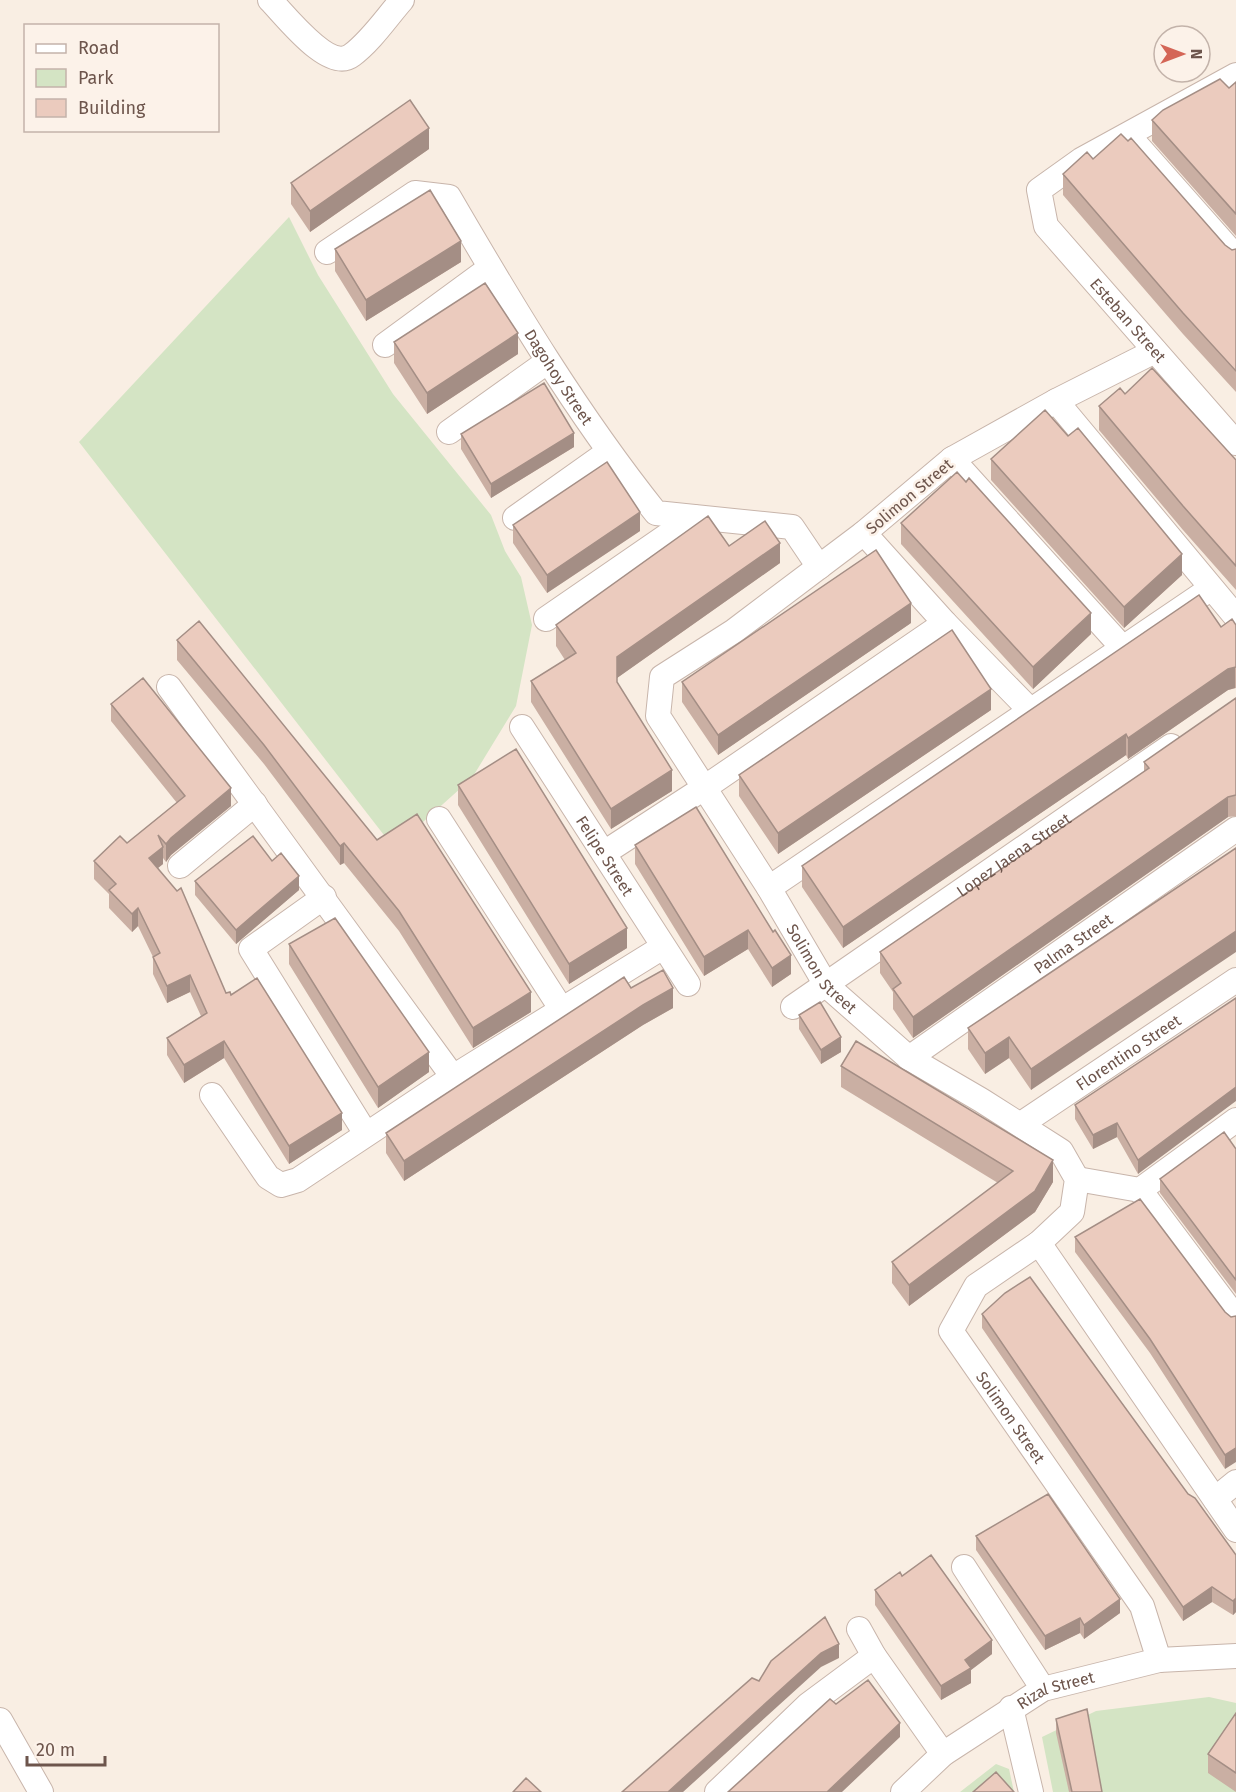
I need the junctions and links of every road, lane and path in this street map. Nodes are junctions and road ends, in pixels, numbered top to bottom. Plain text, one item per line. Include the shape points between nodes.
1 (270, 0) edge
2 (402, 0) edge
3 (1232, 84) edge
4 (1128, 135) junction
5 (327, 252) dead end
6 (1236, 257) edge
7 (490, 268) junction
8 (385, 345) dead end
9 (1155, 351) junction
10 (547, 362) junction
11 (1056, 401) junction
12 (448, 432) dead end
13 (1236, 442) edge
14 (608, 452) junction
15 (952, 459) junction
16 (694, 517) junction
17 (515, 518) dead end
18 (864, 533) junction
19 (819, 567) junction
20 (1210, 589) junction
21 (1236, 617) edge
22 (546, 619) dead end
23 (945, 623) junction
24 (1122, 647) junction
25 (169, 687) dead end
26 (1029, 709) junction
27 (522, 727) dead end
28 (1189, 733) edge
29 (704, 788) junction
30 (255, 804) junction
31 (440, 819) dead end
32 (1236, 829) edge
33 (604, 854) junction
34 (180, 866) dead end
35 (769, 888) junction
36 (324, 897) junction
37 (663, 947) junction
38 (1236, 981) edge
39 (688, 984) dead end
40 (825, 984) junction
41 (793, 1007) dead end
42 (562, 1010) junction
43 (909, 1058) junction
44 (453, 1077) junction
45 (212, 1095) dead end
46 (1236, 1121) edge
47 (1021, 1124) junction
48 (366, 1134) junction
49 (1077, 1179) junction
50 (1140, 1190) junction
51 (1039, 1243) junction
52 (1236, 1318) edge
53 (1236, 1482) edge
54 (1215, 1499) junction
55 (1236, 1530) edge
56 (964, 1567) dead end
57 (859, 1629) dead end
58 (874, 1656) junction
59 (1236, 1656) edge
60 (1159, 1660) junction
61 (1042, 1689) junction
62 (1011, 1708) junction
63 (0, 1720) edge
64 (943, 1754) junction
65 (41, 1792) edge
66 (717, 1792) edge
67 (903, 1792) edge
68 (1031, 1792) edge

1 - 2 street via 323,53 336,59 351,56
3 - 4 street
4 - 6 street
4 - 9 street, Esteban Street via 1039,190 1046,226
5 - 7 street, Dagohoy Street via 415,193 449,197
7 - 8 street
7 - 10 street, Dagohoy Street
9 - 11 street, Solimon Street
9 - 13 street, Esteban Street
10 - 12 street
10 - 14 street, Dagohoy Street
11 - 15 street, Solimon Street
11 - 20 street
14 - 16 street, Dagohoy Street via 656,513
14 - 17 street
15 - 18 street, Solimon Street
15 - 24 street
16 - 19 street, Dagohoy Street via 792,527
16 - 22 street
18 - 19 street, Solimon Street
18 - 23 street
19 - 29 street, Solimon Street via 734,631 662,676 658,716
20 - 21 street
20 - 24 street
23 - 26 street
23 - 29 street
24 - 26 street
25 - 30 street
26 - 35 street
27 - 33 street, Felipe Street
28 - 40 street, Lopez Jaena Street
29 - 33 street
29 - 35 street, Solimon Street
30 - 34 street
30 - 36 street
31 - 42 street
32 - 43 street, Palma Street
33 - 37 street, Felipe Street
35 - 40 street, Solimon Street
36 - 44 street
36 - 48 street via 251,949
37 - 39 street, Felipe Street
37 - 42 street
38 - 47 street, Florentino Street
40 - 41 street, Lopez Jaena Street
40 - 43 street, Solimon Street
42 - 44 street
43 - 47 street, Solimon Street
44 - 48 street
45 - 48 street via 268,1177 281,1185 298,1180
46 - 50 street
47 - 49 street, Solimon Street via 1061,1151
49 - 50 street
49 - 51 street, Solimon Street via 1072,1212
50 - 52 street
51 - 54 street
51 - 60 street, Solimon Street via 976,1286 951,1331 1142,1606
53 - 54 street
54 - 55 street
56 - 61 street
57 - 58 street
58 - 64 street
58 - 66 street via 808,1705
59 - 60 street, Rizal Street
60 - 61 street, Rizal Street
61 - 62 street, Rizal Street
62 - 64 street, Rizal Street
62 - 68 street
63 - 65 street
64 - 67 street, Rizal Street

